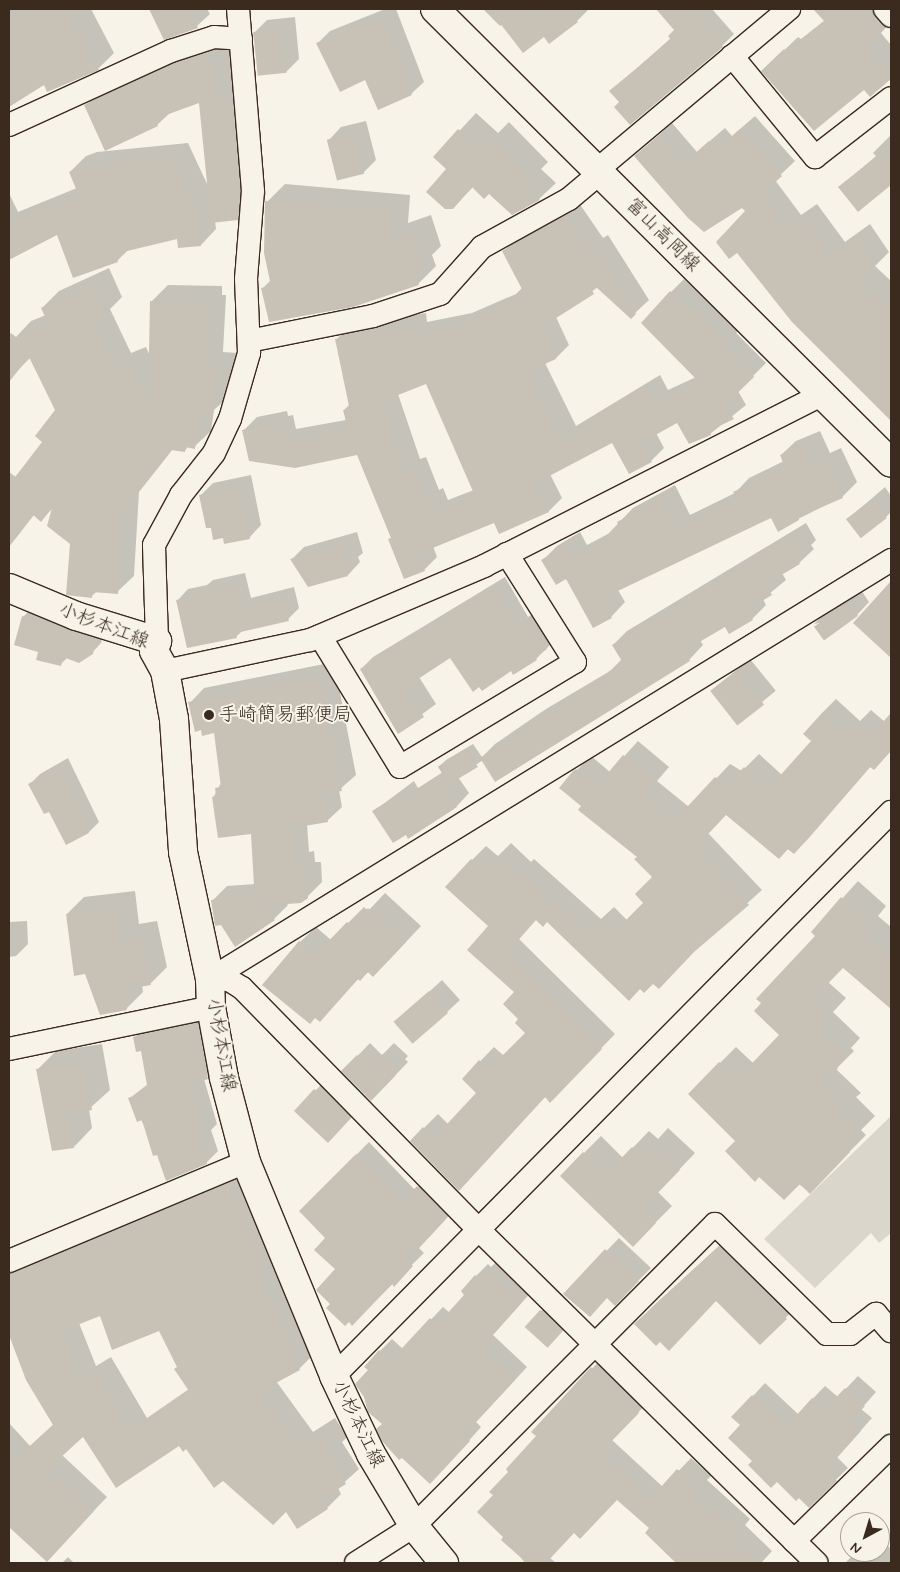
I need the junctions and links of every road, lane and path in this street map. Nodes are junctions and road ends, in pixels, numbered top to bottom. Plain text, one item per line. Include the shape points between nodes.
1 (238, 9) edge
2 (435, 9) edge
3 (789, 9) edge
4 (885, 9) edge
5 (891, 16) edge
6 (241, 40) junction
7 (732, 56) junction
8 (891, 98) edge
9 (9, 125) edge
10 (599, 171) junction
11 (248, 340) junction
12 (823, 394) junction
13 (891, 463) edge
14 (507, 554) junction
15 (891, 560) edge
16 (9, 588) edge
17 (320, 636) junction
18 (157, 641) junction
19 (165, 671) junction
20 (891, 812) edge
21 (210, 979) junction
22 (211, 1007) junction
23 (9, 1049) edge
24 (246, 1162) junction
25 (479, 1230) junction
26 (9, 1261) edge
27 (884, 1308) edge
28 (891, 1331) edge
29 (596, 1344) junction
30 (334, 1376) junction
31 (891, 1446) edge
32 (414, 1526) junction
33 (794, 1541) junction
34 (356, 1563) edge
35 (444, 1563) edge
36 (817, 1563) edge

1 - 6 street
2 - 10 main road, 富山高岡線
3 - 7 street
4 - 5 street
6 - 9 street via 214,37 171,51
6 - 11 street via 253,191 246,280
7 - 8 street via 815,157
7 - 10 street
10 - 11 street via 568,199 482,247 440,294 372,316
10 - 12 main road, 富山高岡線
11 - 18 street via 249,353 230,419 214,453 181,495 154,544
12 - 13 main road, 富山高岡線
12 - 14 street
14 - 17 street
14 - 17 street via 575,662 400,767
15 - 21 street
16 - 18 main road, 小杉本江線 via 76,616
17 - 19 street
18 - 19 main road, 小杉本江線 via 154,651
19 - 21 main road, 小杉本江線 via 174,718 183,852
20 - 25 street
21 - 22 main road, 小杉本江線
21 - 25 street via 228,980 242,988
22 - 23 street
22 - 24 main road, 小杉本江線 via 224,1078
24 - 26 street
24 - 30 main road, 小杉本江線
25 - 29 street
25 - 30 street
27 - 28 street
27 - 29 street via 850,1334 827,1334 715,1224
29 - 32 street
29 - 33 street
30 - 32 main road, 小杉本江線 via 371,1454
31 - 33 street
32 - 34 street
32 - 35 main road, 小杉本江線
33 - 36 street

